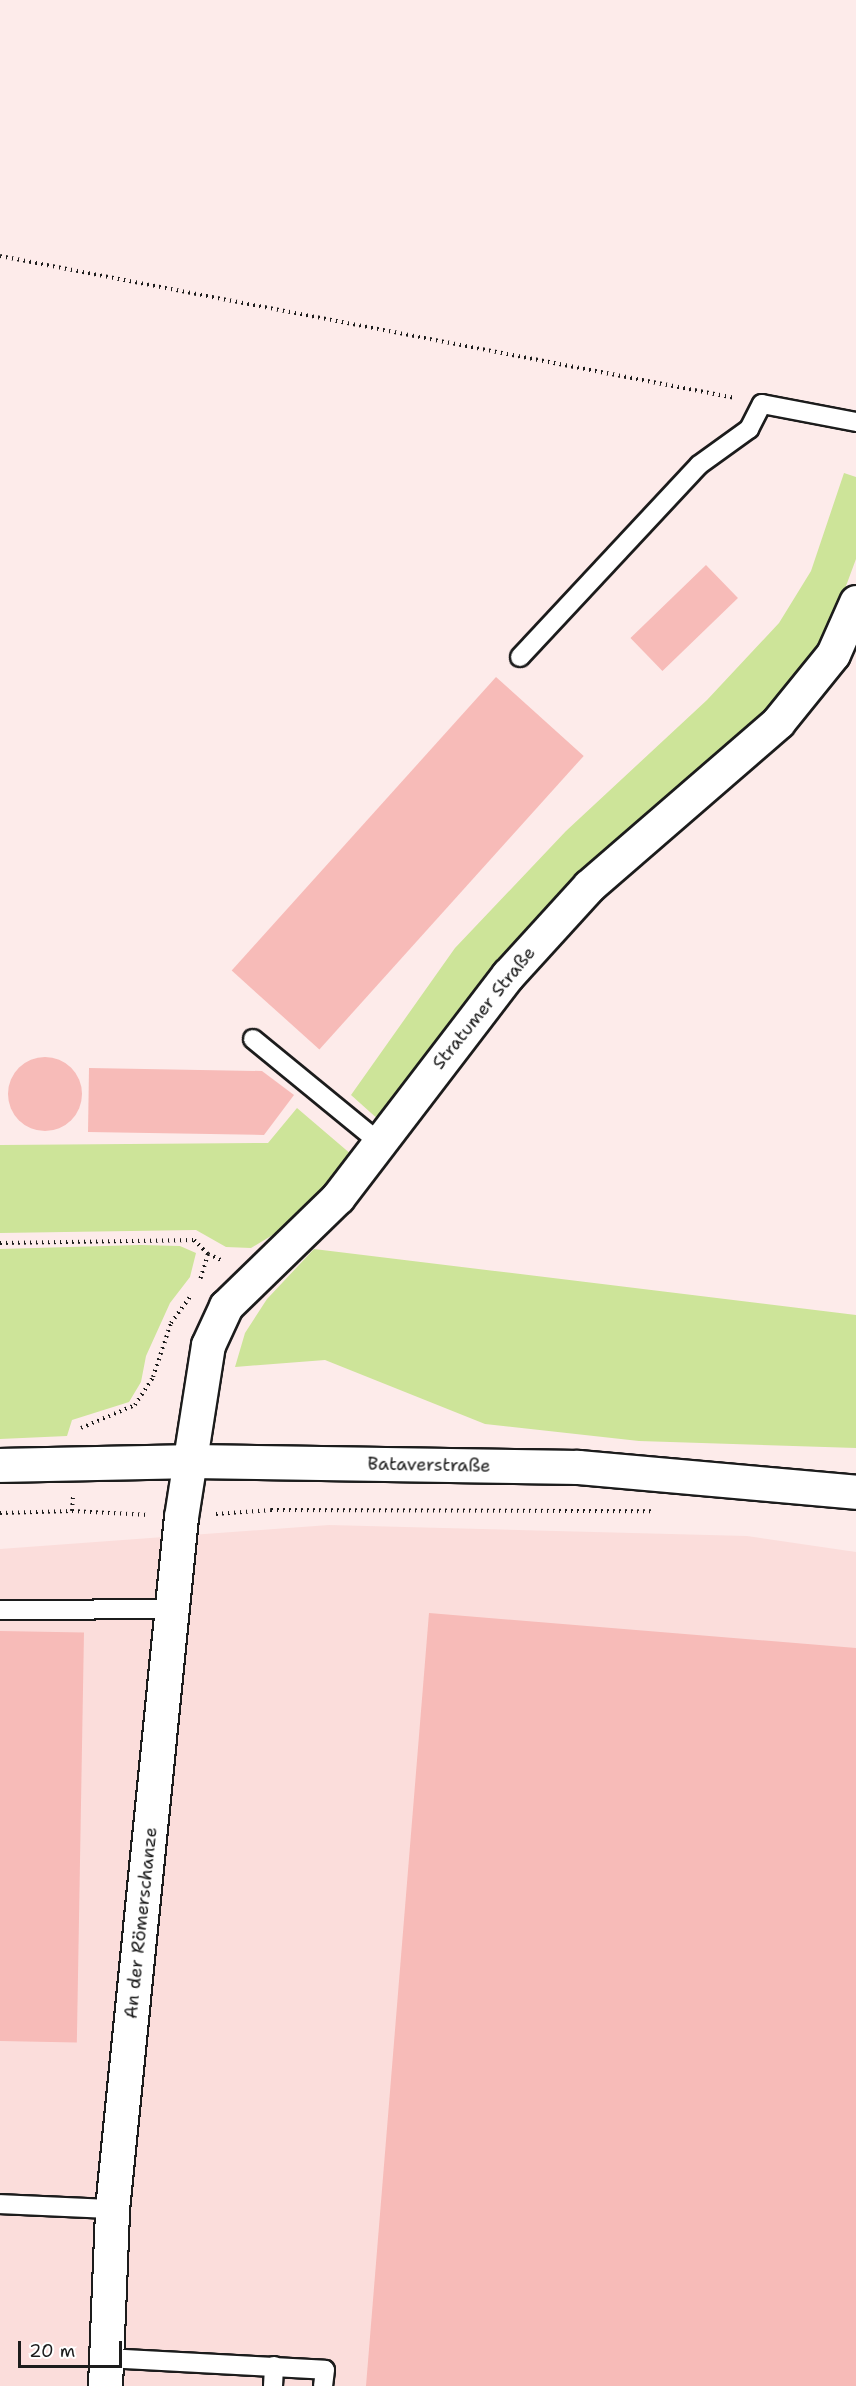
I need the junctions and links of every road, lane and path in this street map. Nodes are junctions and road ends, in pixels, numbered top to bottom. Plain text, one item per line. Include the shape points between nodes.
1 (0, 256) edge
2 (762, 404) junction
3 (856, 422) edge
4 (856, 602) edge
5 (520, 657) dead end
6 (253, 1039) dead end
7 (379, 1142) junction
8 (0, 1243) edge
9 (192, 1461) junction
10 (77, 1464) junction
11 (0, 1465) edge
12 (856, 1492) edge
13 (72, 1510) junction
14 (658, 1511) dead end
15 (0, 1512) edge
16 (181, 1517) junction
17 (172, 1609) junction
18 (0, 1610) edge
19 (0, 2204) edge
20 (112, 2209) junction
21 (274, 2366) junction
22 (106, 2372) edge
23 (273, 2386) edge
24 (323, 2386) edge

1 - 2 path
2 - 3 lane
2 - 5 lane via 748,429 699,465
4 - 7 street, Stratumer Straße via 833,654 778,722 589,886 508,975
6 - 7 lane
7 - 9 street, Stratumer Straße via 338,1197 226,1306 208,1345 196,1405
8 - 10 path via 194,1240 208,1254 202,1279 171,1323 153,1377 135,1405 81,1427
9 - 10 street, Bataverstraße
9 - 12 street, Bataverstraße via 578,1467
9 - 16 street, An der Römerschanze
10 - 11 street, Bataverstraße
10 - 13 path
13 - 15 path
13 - 16 path
14 - 16 path via 271,1510
16 - 17 street, An der Römerschanze
17 - 18 lane
17 - 20 street, An der Römerschanze
19 - 20 lane
20 - 22 street, An der Römerschanze
21 - 22 lane
21 - 23 lane
21 - 24 lane via 325,2370

